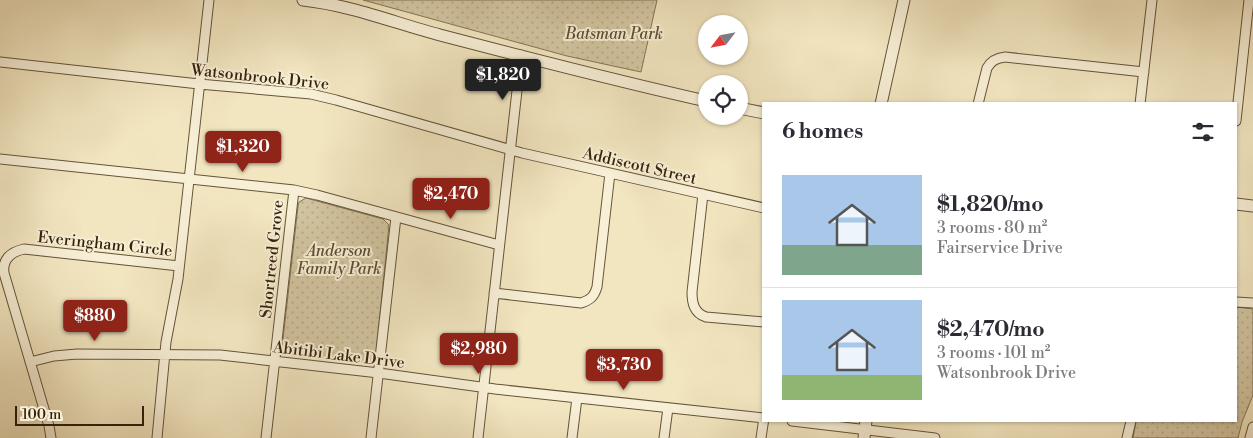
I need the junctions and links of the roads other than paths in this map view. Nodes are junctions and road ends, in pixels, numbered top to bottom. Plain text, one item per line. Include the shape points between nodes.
1 (209, 0) edge
2 (303, 0) edge
3 (904, 0) edge
4 (1152, 0) edge
5 (1249, 0) edge
6 (521, 55) junction
7 (0, 62) edge
8 (1144, 72) junction
9 (199, 84) junction
10 (698, 99) edge
11 (881, 102) edge
12 (978, 102) edge
13 (1140, 102) edge
14 (748, 110) edge
15 (1237, 112) edge
16 (762, 114) edge
17 (510, 150) junction
18 (0, 159) edge
19 (610, 173) junction
20 (189, 179) junction
21 (294, 190) junction
22 (703, 194) junction
23 (1237, 204) edge
24 (1253, 206) edge
25 (762, 208) edge
26 (396, 217) junction
27 (500, 245) junction
28 (180, 266) junction
29 (494, 293) junction
30 (1237, 302) edge
31 (1253, 303) edge
32 (762, 322) edge
33 (165, 354) junction
34 (275, 361) junction
35 (30, 362) junction
36 (379, 373) junction
37 (484, 388) junction
38 (577, 398) junction
39 (668, 408) junction
40 (762, 418) edge
41 (763, 422) edge
42 (800, 422) edge
43 (1131, 422) edge
44 (1253, 427) edge
45 (865, 430) edge
46 (51, 438) edge
47 (157, 438) edge
48 (266, 438) edge
49 (371, 438) edge
50 (478, 438) edge
51 (572, 438) edge
52 (664, 438) edge
53 (761, 438) edge
54 (935, 438) edge
55 (1127, 438) edge
56 (1250, 438) edge

1 - 9 street
2 - 6 street via 339,6
3 - 11 street
4 - 8 street
5 - 15 street
6 - 10 street
6 - 17 street
7 - 9 street, Watsonbrook Drive
8 - 12 street via 997,58 987,68
8 - 13 street
9 - 17 street, Watsonbrook Drive via 311,94
9 - 20 street
14 - 16 street
17 - 19 street, Addiscott Street
17 - 27 street
18 - 20 street
19 - 22 street, Addiscott Street
19 - 29 street via 597,287 592,297 581,302
20 - 21 street
20 - 28 street
21 - 26 street
21 - 34 street, Shortreed Grove
22 - 25 street, Addiscott Street
22 - 32 street via 693,305 701,315
23 - 24 street
26 - 27 street
26 - 36 street
27 - 29 street
28 - 33 street
28 - 35 street, Everingham Circle via 24,249 13,253 5,260 4,273
29 - 37 street
30 - 31 street
33 - 34 street, Abitibi Lake Drive
33 - 35 street, Abitibi Lake Drive via 77,354
33 - 47 street
34 - 36 street, Abitibi Lake Drive
34 - 48 street, Shortreed Grove
35 - 46 street, Everingham Circle
36 - 37 street, Abitibi Lake Drive
36 - 49 street
37 - 38 street, Abitibi Lake Drive
37 - 50 street
38 - 39 street, Abitibi Lake Drive
38 - 51 street
39 - 40 street, Abitibi Lake Drive
39 - 52 street
41 - 53 street
42 - 45 street
43 - 55 street
44 - 56 street
45 - 54 street

